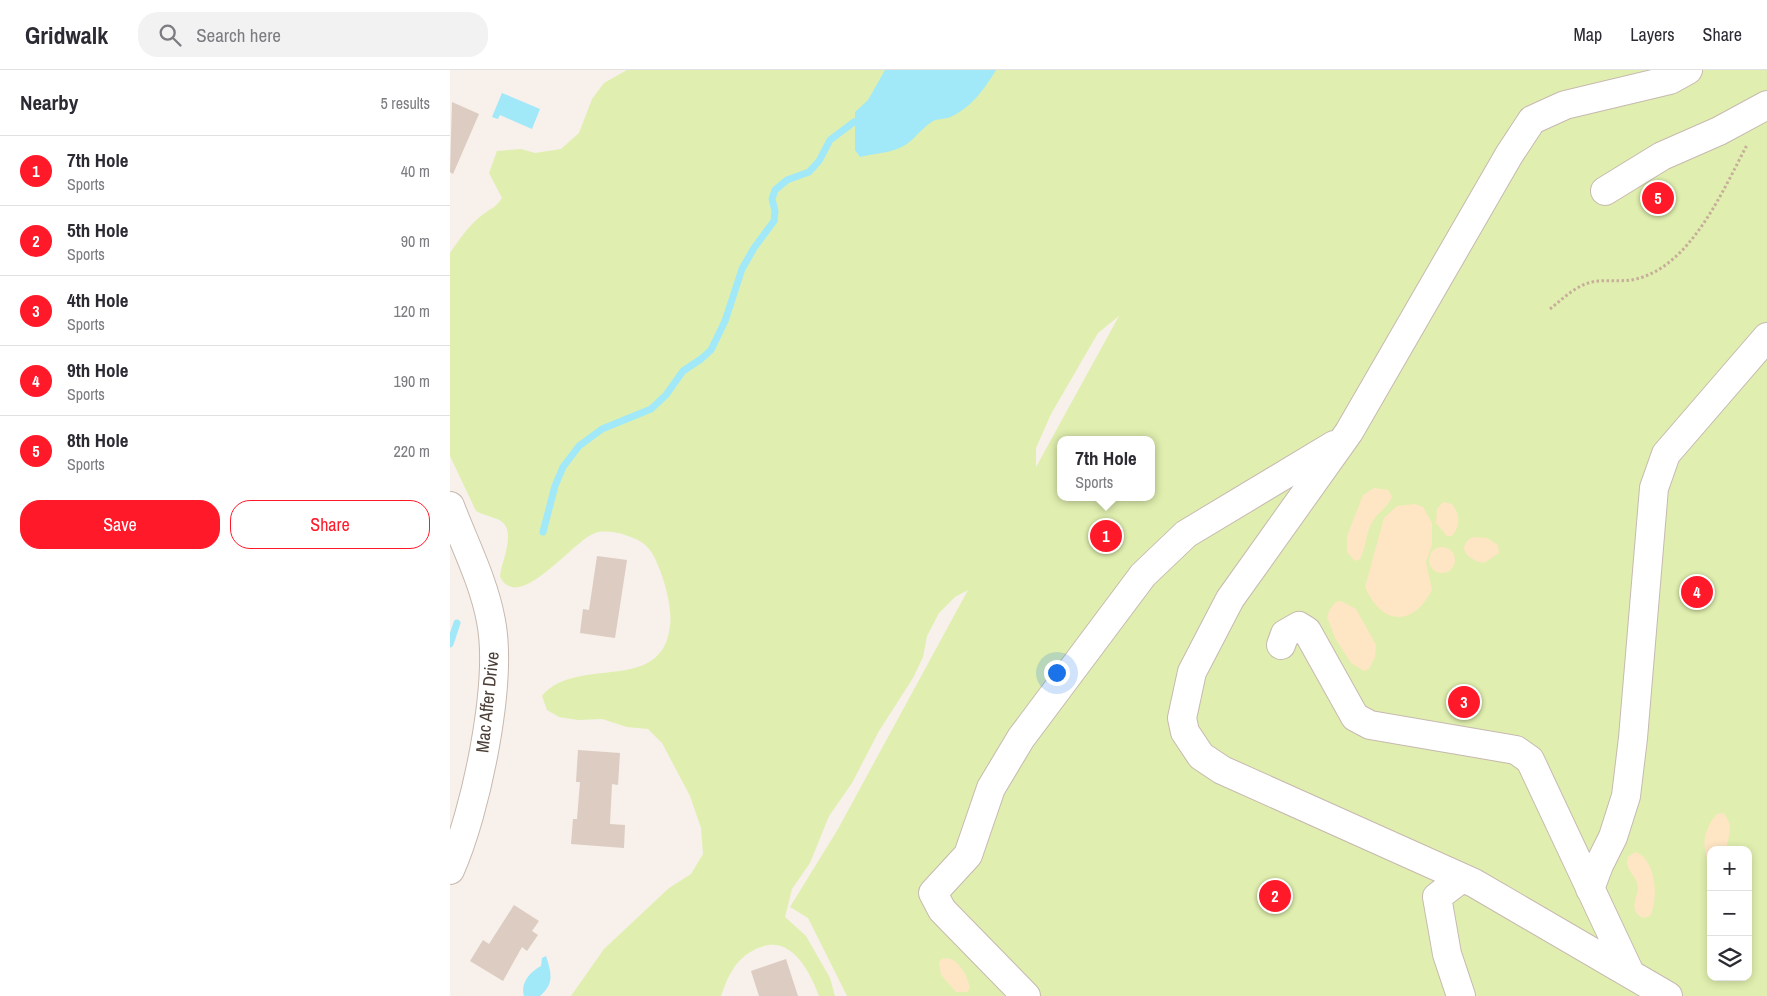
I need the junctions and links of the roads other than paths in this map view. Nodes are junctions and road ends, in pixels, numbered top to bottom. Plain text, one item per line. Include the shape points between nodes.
1 (1688, 70) edge
2 (1767, 105) edge
3 (1605, 191) dead end
4 (1767, 337) edge
5 (1343, 440) junction
6 (450, 506) edge
7 (1282, 644) dead end
8 (450, 870) edge
9 (1462, 878) junction
10 (1590, 889) junction
11 (1630, 973) junction
12 (1026, 996) edge
13 (1461, 996) edge
14 (1668, 996) edge

1 - 5 street via 1670,80 1565,106 1532,120
2 - 3 street via 1662,156
4 - 10 street via 1666,454 1654,488 1626,796 1613,837
5 - 9 street via 1230,600 1192,672 1182,718 1186,732 1201,756 1222,770
5 - 12 street via 1186,534 1143,575 1021,738 991,788 968,855 933,893 942,910
6 - 8 street, Mac Affer Drive via 489,612 494,655 484,749 464,830
7 - 10 street via 1285,634 1298,626 1307,631 1355,717 1370,725 1516,750 1530,760
9 - 11 street
9 - 13 street via 1437,897 1447,954
10 - 11 street
11 - 14 street

